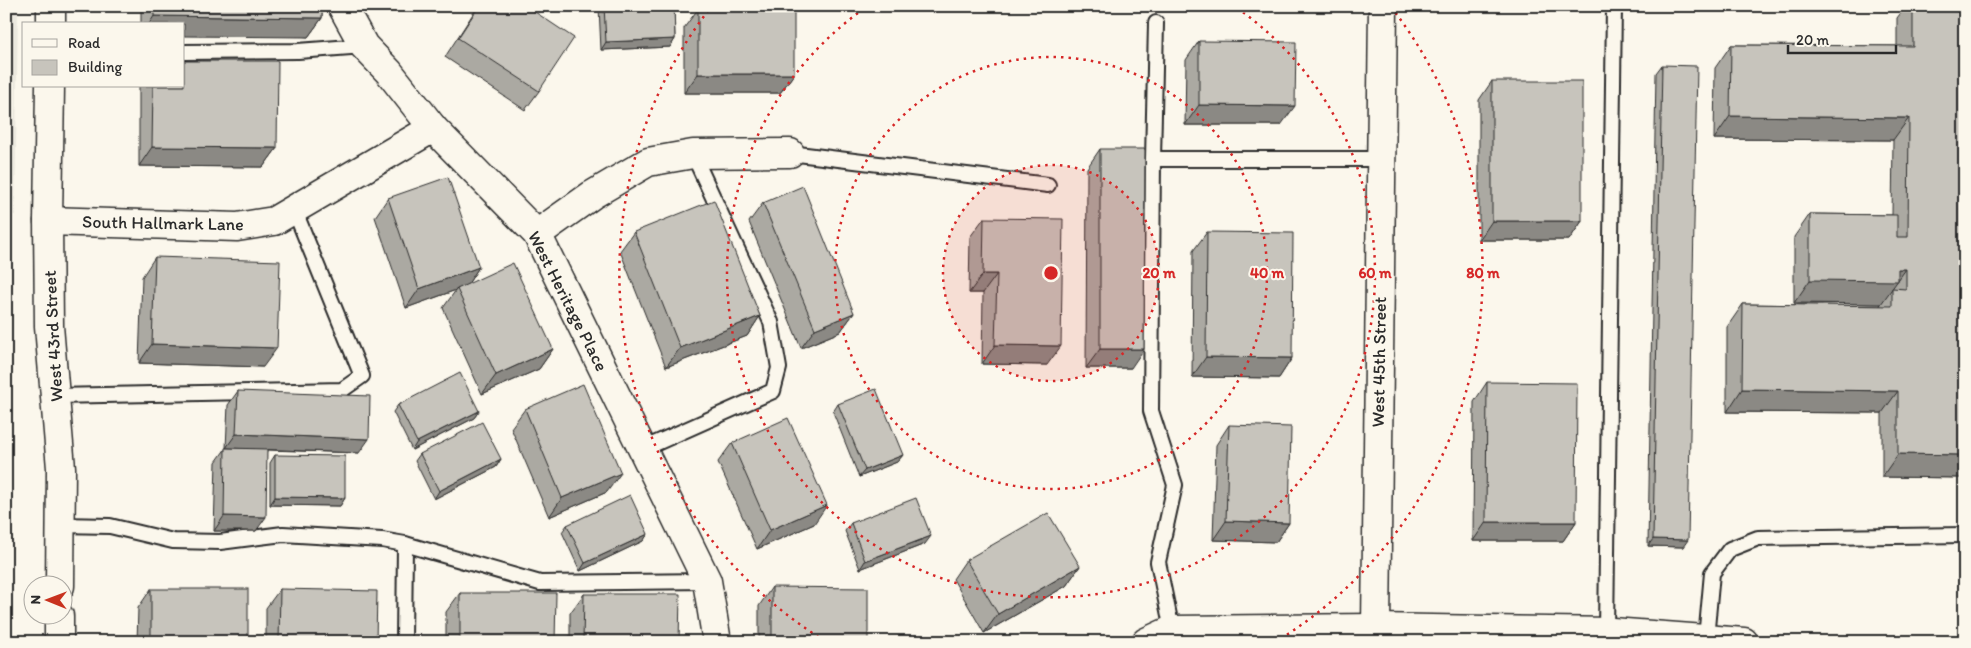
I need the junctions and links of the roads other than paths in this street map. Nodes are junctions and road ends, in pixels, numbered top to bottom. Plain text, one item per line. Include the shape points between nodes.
1 (51, 6) edge
2 (342, 6) edge
3 (1383, 6) edge
4 (1614, 6) edge
5 (51, 22) edge
6 (1156, 23) dead end
7 (364, 46) junction
8 (185, 52) edge
9 (50, 88) edge
10 (433, 128) junction
11 (693, 154) junction
12 (790, 154) joint
13 (1153, 159) junction
14 (1381, 159) junction
15 (1048, 185) dead end
16 (294, 209) junction
17 (48, 221) junction
18 (538, 234) junction
19 (56, 396) junction
20 (643, 450) junction
21 (60, 525) junction
22 (1965, 535) edge
23 (405, 544) junction
24 (60, 576) edge
25 (707, 581) junction
26 (59, 626) edge
27 (1376, 628) junction
28 (1172, 630) junction
29 (1606, 632) junction
30 (1706, 639) junction
31 (59, 642) edge
32 (404, 642) edge
33 (717, 642) edge
34 (1146, 642) edge
35 (1744, 642) edge

1 - 5 street
2 - 7 street, West Heritage Place
3 - 14 street, West 45th Street
4 - 29 lane
6 - 13 lane
7 - 8 lane via 298,52
7 - 10 street, West Heritage Place
9 - 17 street, West 43rd Street
10 - 16 street, South Hallmark Lane
10 - 18 street, West Heritage Place
11 - 12 street
11 - 18 street via 648,162 592,195
11 - 20 lane via 771,322 779,368 773,391
12 - 15 lane
13 - 14 lane
13 - 28 lane via 1151,411 1175,485 1158,562
14 - 27 street, West 45th Street
16 - 17 street, South Hallmark Lane via 274,221 236,227
16 - 19 lane via 362,376 342,390
17 - 19 street, West 43rd Street via 50,326
18 - 20 street, West Heritage Place
19 - 21 street, West 43rd Street via 61,468
20 - 25 street, West Heritage Place
21 - 23 lane via 110,526 173,541 220,542 283,534
21 - 24 street, West 43rd Street
22 - 30 lane via 1758,538 1730,549 1712,573
23 - 25 lane via 540,583
23 - 32 lane
25 - 33 street, West Heritage Place
26 - 31 street
27 - 28 street
27 - 29 street
28 - 34 street
29 - 30 street
30 - 35 street

